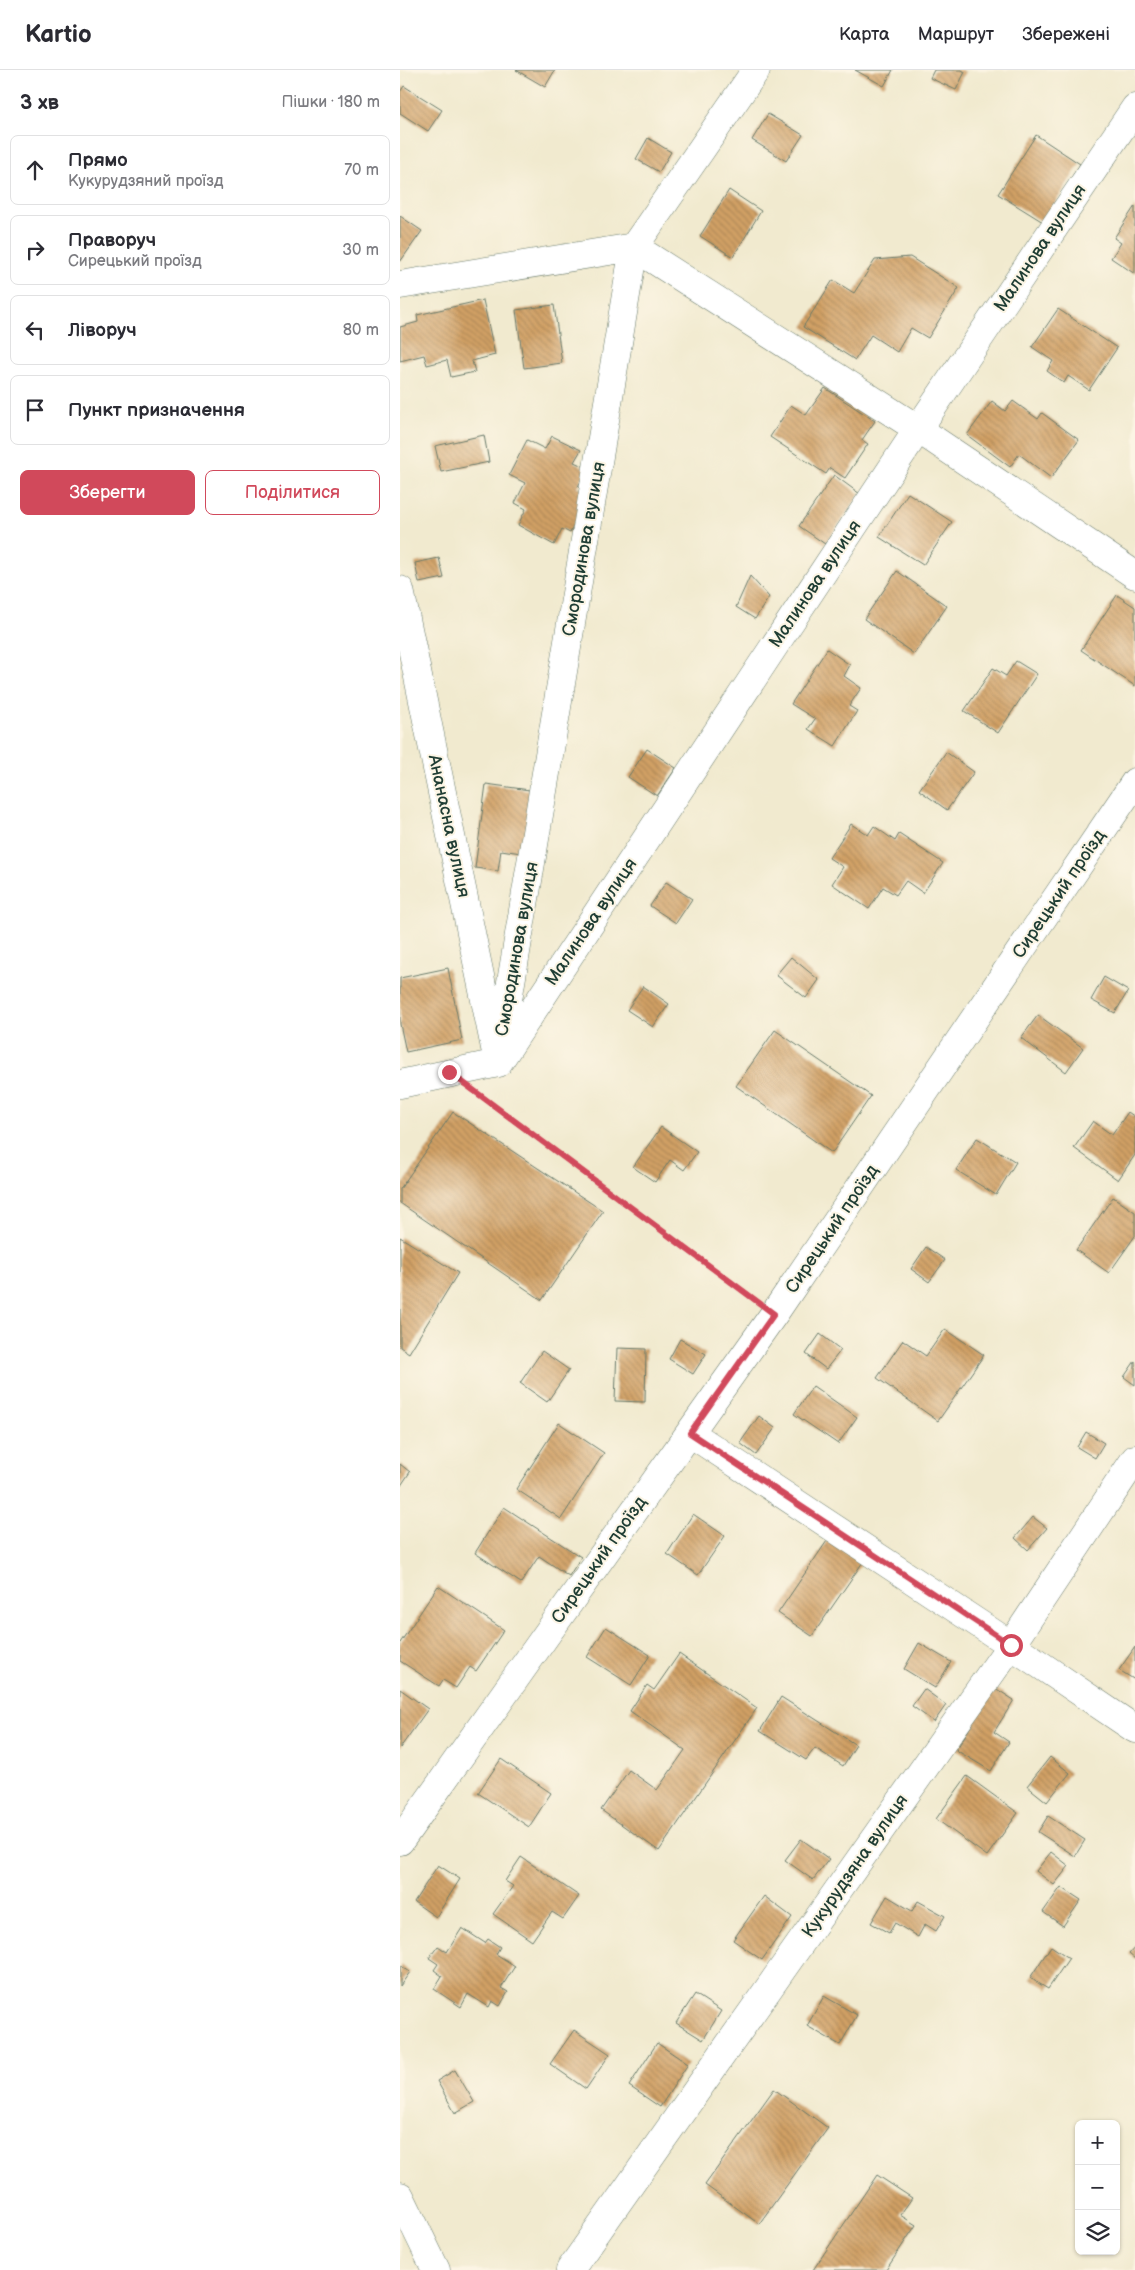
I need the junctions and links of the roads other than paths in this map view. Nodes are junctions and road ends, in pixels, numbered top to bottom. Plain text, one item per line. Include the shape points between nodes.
1 (756, 70) edge
2 (1135, 108) edge
3 (634, 248) junction
4 (400, 285) edge
5 (918, 429) junction
6 (1135, 575) edge
7 (400, 590) edge
8 (1135, 782) edge
9 (498, 1063) junction
10 (400, 1084) edge
11 (690, 1433) junction
12 (1135, 1459) edge
13 (1011, 1645) junction
14 (1135, 1729) edge
15 (400, 1841) edge
16 (400, 2196) edge
17 (436, 2270) edge
18 (570, 2270) edge

1 - 3 street, Смородинова вулиця
2 - 5 street, Малинова вулиця
3 - 4 street
3 - 5 street
3 - 9 street, Смородинова вулиця
5 - 6 street
5 - 9 street, Малинова вулиця
7 - 9 street, Ананасна вулиця
8 - 11 street, Сирецький проїзд
9 - 10 street
11 - 13 street
11 - 15 street, Сирецький проїзд
12 - 13 street, Кукурудзяна вулиця
13 - 14 street
13 - 18 street, Кукурудзяна вулиця
16 - 17 street

